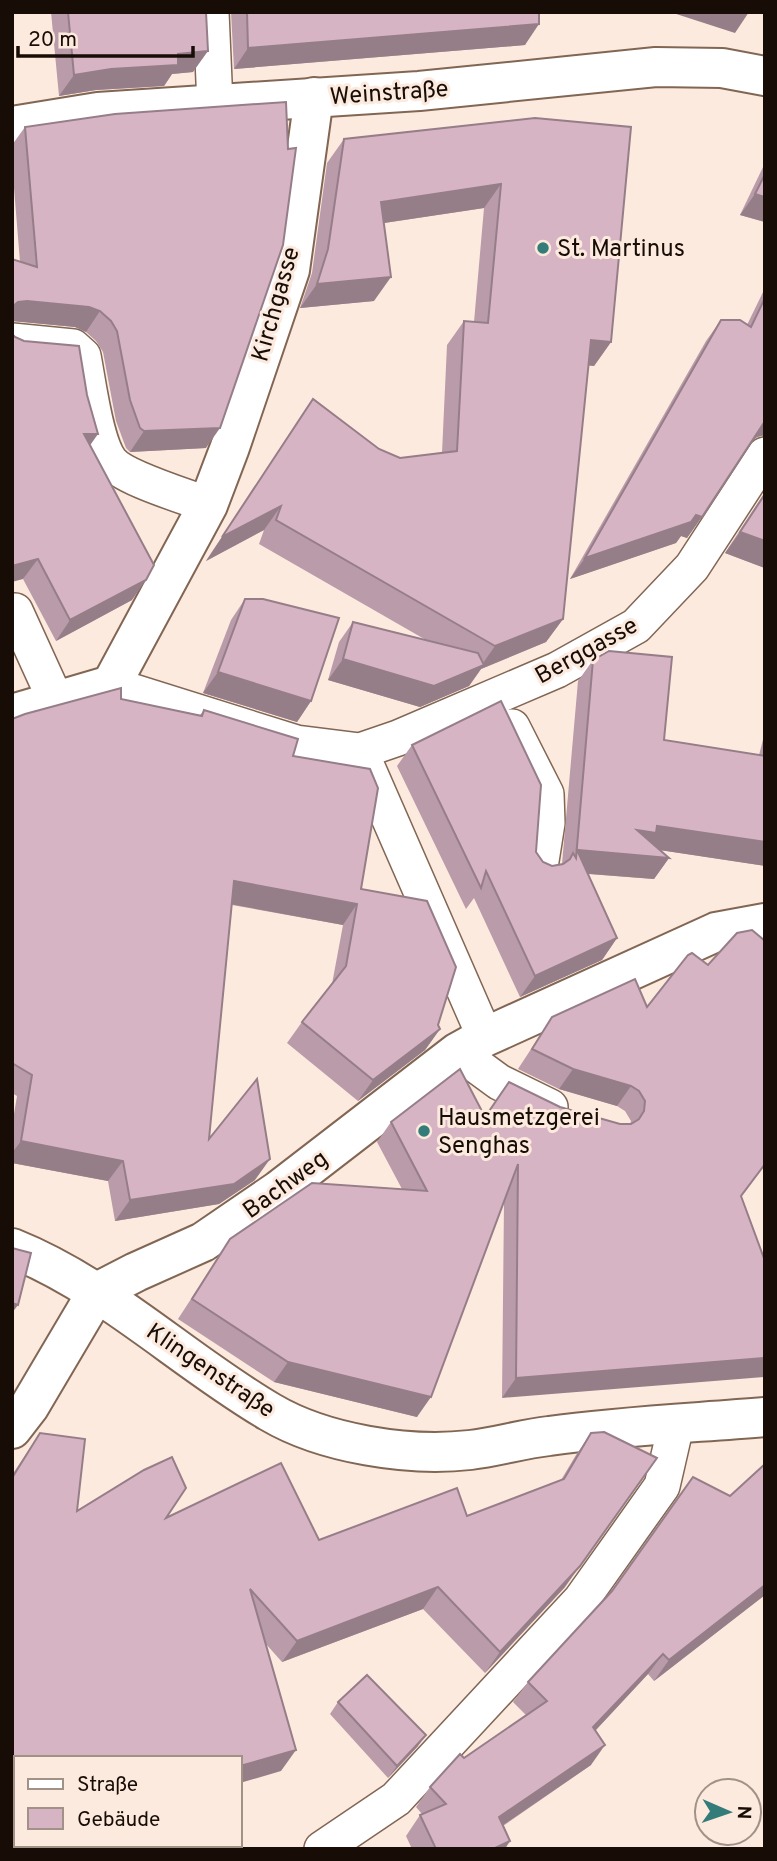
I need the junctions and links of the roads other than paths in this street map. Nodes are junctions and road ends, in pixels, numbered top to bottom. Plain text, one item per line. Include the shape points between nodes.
1 (211, 12) edge
2 (765, 76) edge
3 (314, 97) junction
4 (215, 105) junction
5 (12, 126) edge
6 (12, 341) edge
7 (765, 455) edge
8 (208, 505) junction
9 (12, 612) edge
10 (111, 685) junction
11 (496, 696) junction
12 (56, 701) junction
13 (12, 714) edge
14 (360, 751) junction
15 (540, 867) edge
16 (765, 923) edge
17 (472, 1044) junction
18 (576, 1115) edge
19 (12, 1248) edge
20 (97, 1292) junction
21 (765, 1417) edge
22 (676, 1425) junction
23 (12, 1429) edge
24 (322, 1849) edge

1 - 4 lane
2 - 3 street, Weinstraße via 722,68 656,67
3 - 4 street, Weinstraße
3 - 8 street, Kirchgasse via 290,270
4 - 5 street, Weinstraße via 98,112
6 - 8 lane via 73,347 83,356 100,441 110,460 124,472
7 - 11 lane, Berggasse via 692,567 636,626 557,670
8 - 10 street, Kirchgasse
9 - 12 lane
10 - 12 street
10 - 14 lane, Berggasse via 296,743
11 - 14 lane, Berggasse
11 - 15 lane via 546,794
12 - 13 street
14 - 17 lane
16 - 17 street, Bachweg via 716,932
17 - 18 lane via 499,1082
17 - 20 street, Bachweg via 214,1235
19 - 20 street, Klingenstraße via 47,1261
20 - 22 street, Klingenstraße via 272,1414 328,1437 394,1451 469,1450 549,1436
20 - 23 street
21 - 22 street, Klingenstraße
22 - 24 lane via 662,1486 581,1600 396,1799

